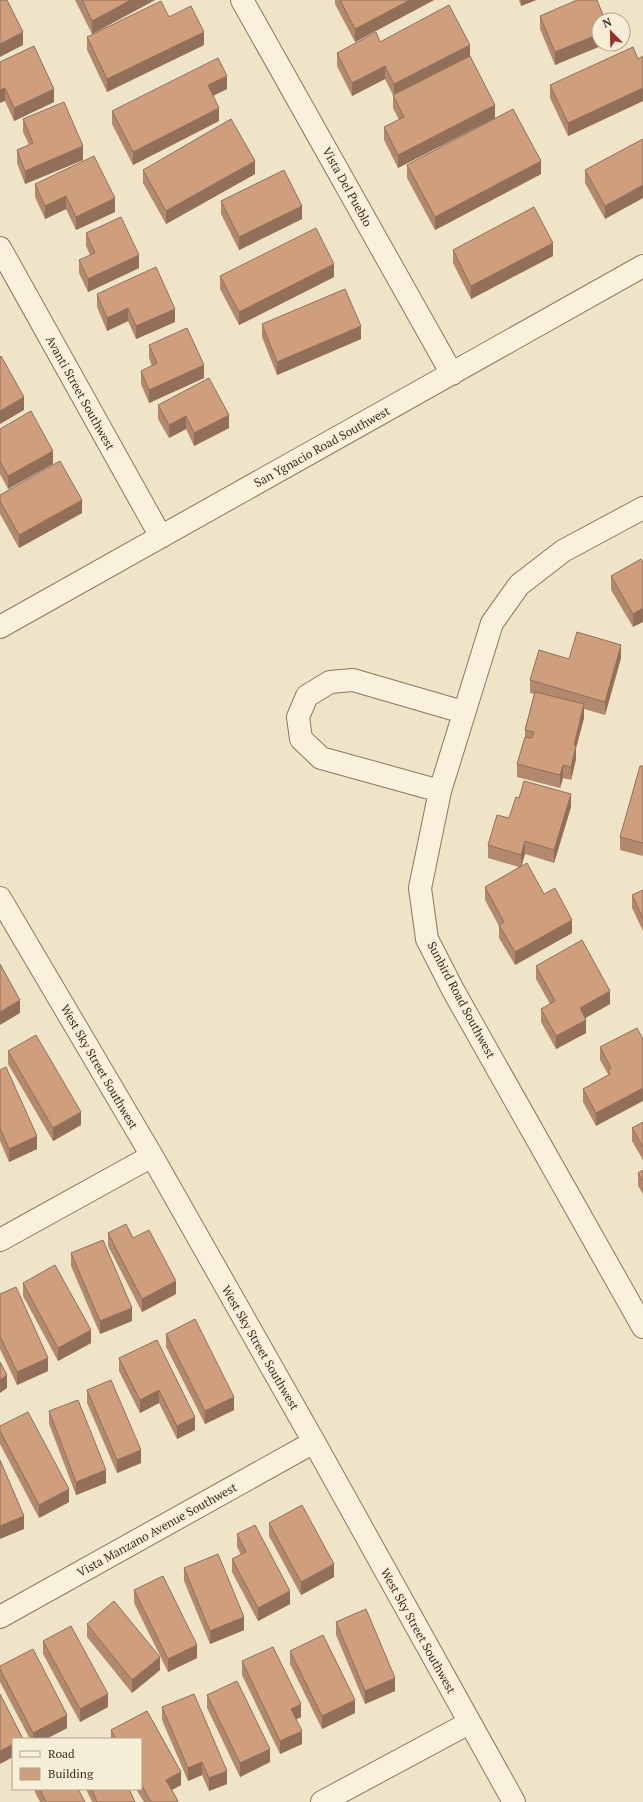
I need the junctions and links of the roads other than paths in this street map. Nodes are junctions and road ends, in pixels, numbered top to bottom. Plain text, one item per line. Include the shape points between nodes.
1 (242, 0) edge
2 (0, 248) edge
3 (643, 266) edge
4 (452, 374) junction
5 (643, 508) edge
6 (161, 537) junction
7 (0, 627) edge
8 (463, 712) junction
9 (440, 791) junction
10 (0, 898) edge
11 (152, 1156) junction
12 (0, 1240) edge
13 (643, 1327) edge
14 (314, 1442) junction
15 (0, 1617) edge
16 (469, 1723) junction
17 (322, 1802) edge
18 (514, 1802) edge

1 - 4 street, Vista Del Pueblo
2 - 6 street, Avanti Street Southwest
3 - 4 street, San Ygnacio Road Southwest
4 - 6 street, San Ygnacio Road Southwest
5 - 8 street, Sunbird Road Southwest via 563,551 519,584 492,623
6 - 7 street, San Ygnacio Road Southwest
8 - 9 street, Sunbird Road Southwest
8 - 9 street via 353,680 330,682 307,696 298,717 301,739 321,758
9 - 13 street, Sunbird Road Southwest via 420,888 427,939
10 - 11 street, West Sky Street Southwest
11 - 12 street
11 - 14 street, West Sky Street Southwest
14 - 15 street, Vista Manzano Avenue Southwest
14 - 16 street, West Sky Street Southwest
16 - 17 street
16 - 18 street, West Sky Street Southwest

